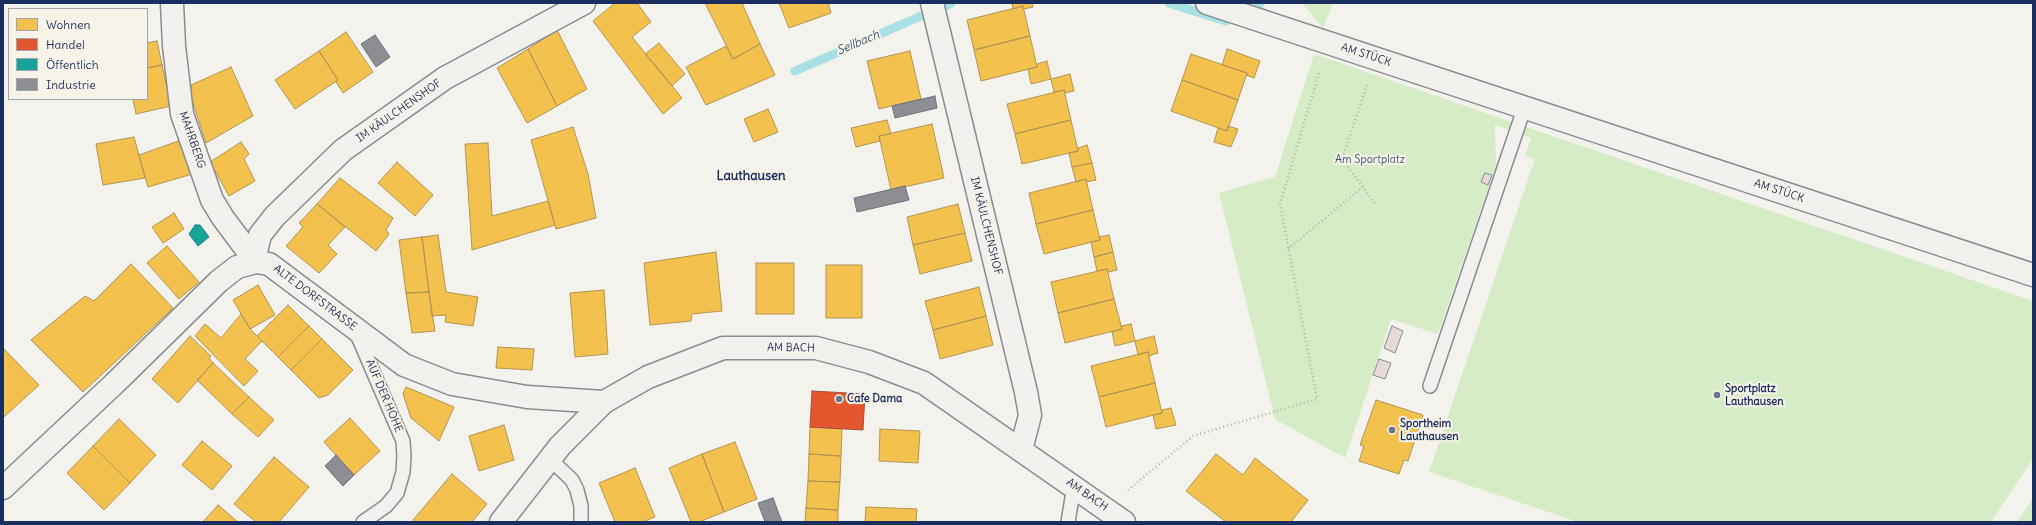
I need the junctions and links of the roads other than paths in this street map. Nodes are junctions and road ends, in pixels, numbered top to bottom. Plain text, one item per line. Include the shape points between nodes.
1 (172, 3) edge
2 (584, 3) edge
3 (932, 3) edge
4 (1207, 3) edge
5 (1525, 106) junction
6 (256, 262) junction
7 (2033, 275) edge
8 (354, 329) junction
9 (1430, 386) dead end
10 (604, 402) junction
11 (1021, 450) junction
12 (550, 459) junction
13 (4, 484) edge
14 (1074, 486) junction
15 (364, 522) edge
16 (501, 522) edge
17 (582, 522) edge
18 (1068, 522) edge
19 (1124, 522) edge

1 - 6 street, MAHRBERG via 182,114 212,200
2 - 6 street, IM KÄULCHENSHOF via 445,78 343,150 271,220 260,235
3 - 11 street, IM KÄULCHENSHOF via 1026,392 1030,415
4 - 5 street, AM STÜCK
5 - 7 street, AM STÜCK
5 - 9 lane
6 - 8 street, ALTE DORFSTRASSE via 269,264
6 - 13 street via 237,267 219,281 114,384
8 - 10 street, ALTE DORFSTRASSE via 404,365 452,384 527,397
8 - 15 lane, AUF DER HÖHE via 403,441 404,456 397,494 386,506
10 - 11 street, AM BACH via 648,376 723,348 816,348 869,362 924,383
10 - 12 street, AM BACH
11 - 14 street, AM BACH
12 - 16 street, AM BACH
12 - 17 lane via 572,480 581,506
14 - 18 lane
14 - 19 street, AM BACH

